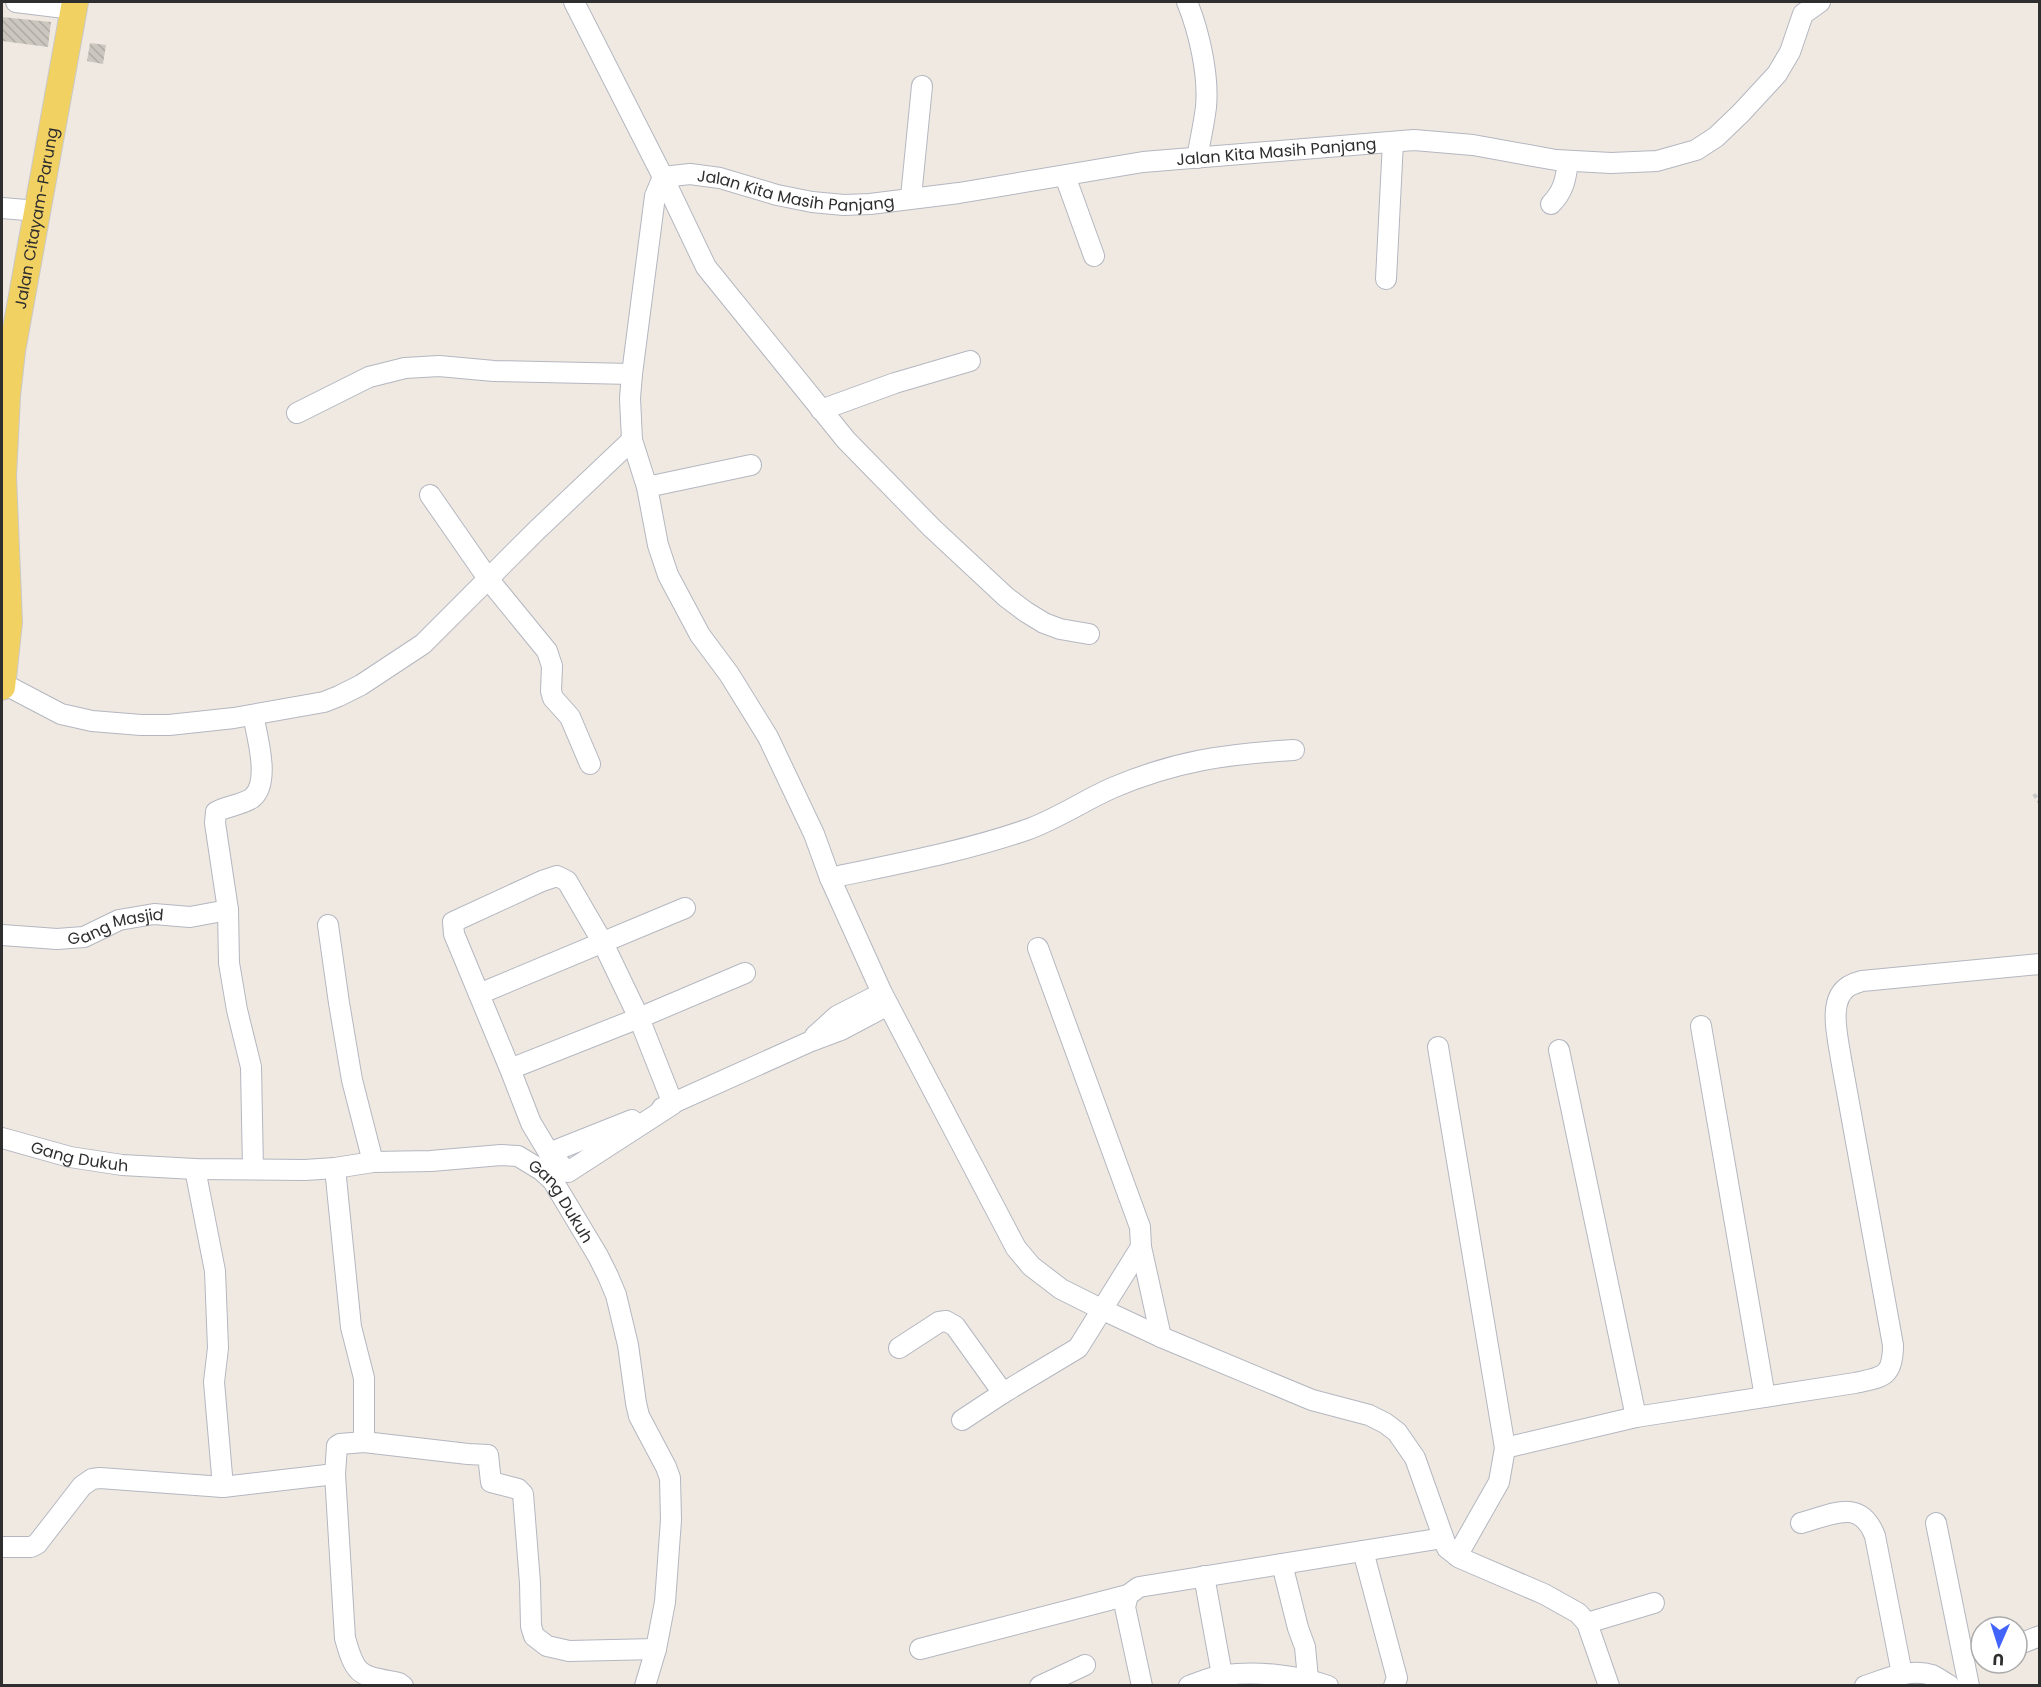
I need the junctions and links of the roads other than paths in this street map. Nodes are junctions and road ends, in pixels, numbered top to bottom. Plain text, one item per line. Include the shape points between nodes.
1 (16, 2) edge
2 (574, 2) edge
3 (1187, 2) edge
4 (1820, 2) edge
5 (74, 5) edge
6 (922, 86) dead end
7 (1393, 142) junction
8 (1197, 158) junction
9 (1568, 161) junction
10 (1065, 176) junction
11 (663, 177) junction
12 (911, 197) junction
13 (1551, 204) dead end
14 (2, 208) edge
15 (38, 211) junction
16 (1094, 256) dead end
17 (1386, 279) dead end
18 (970, 361) dead end
19 (632, 374) junction
20 (821, 410) junction
21 (297, 413) dead end
22 (632, 440) junction
23 (751, 465) dead end
24 (647, 487) junction
25 (430, 495) dead end
26 (3, 528) edge
27 (489, 580) junction
28 (1089, 634) dead end
29 (2, 683) edge
30 (2, 687) edge
31 (253, 715) junction
32 (1294, 750) dead end
33 (590, 764) dead end
34 (830, 878) junction
35 (685, 908) dead end
36 (228, 910) junction
37 (328, 925) dead end
38 (2, 935) edge
39 (603, 943) junction
40 (1038, 948) dead end
41 (2040, 964) edge
42 (745, 974) dead end
43 (479, 994) junction
44 (885, 999) junction
45 (639, 1018) junction
46 (1701, 1026) dead end
47 (1438, 1047) dead end
48 (1559, 1050) dead end
49 (510, 1069) junction
50 (673, 1104) junction
51 (2, 1138) edge
52 (373, 1162) junction
53 (335, 1168) junction
54 (195, 1169) junction
55 (253, 1170) junction
56 (1141, 1247) junction
57 (1101, 1309) junction
58 (1161, 1337) junction
59 (899, 1348) dead end
60 (1003, 1393) junction
61 (1765, 1397) junction
62 (1636, 1417) junction
63 (962, 1420) dead end
64 (364, 1442) junction
65 (1506, 1448) junction
66 (335, 1474) junction
67 (223, 1487) junction
68 (1801, 1523) dead end
69 (1936, 1523) dead end
70 (1443, 1538) junction
71 (2, 1547) edge
72 (1363, 1551) junction
73 (1457, 1556) junction
74 (1282, 1564) junction
75 (1204, 1576) junction
76 (1128, 1595) junction
77 (1654, 1603) dead end
78 (1587, 1623) junction
79 (656, 1649) junction
80 (920, 1649) dead end
81 (1969, 1660) edge
82 (1084, 1665) dead end
83 (1902, 1674) junction
84 (1969, 1674) edge
85 (1222, 1675) junction
86 (1308, 1679) junction
87 (1948, 1685) edge
88 (403, 1686) edge
89 (645, 1686) edge
90 (1040, 1686) edge
91 (1142, 1686) edge
92 (1189, 1686) edge
93 (1328, 1686) edge
94 (1394, 1686) edge
95 (1609, 1686) edge
96 (1865, 1686) edge

1 - 5 street
2 - 11 street
3 - 8 street via 1206,75 1206,106
4 - 9 street, Jalan Kita Masih Panjang via 1803,14 1790,52 1777,74 1716,137 1696,150 1657,161
5 - 15 main road, Jalan Citayam-Parung
6 - 12 street
7 - 8 street, Jalan Kita Masih Panjang
7 - 9 street, Jalan Kita Masih Panjang via 1442,141
7 - 17 street
8 - 10 street, Jalan Kita Masih Panjang via 1143,162
9 - 13 street via 1564,185
10 - 12 street, Jalan Kita Masih Panjang
10 - 16 street
11 - 12 street, Jalan Kita Masih Panjang via 690,174 720,178 777,195 844,205
11 - 19 street via 655,196
11 - 20 street via 706,267
14 - 15 street
15 - 26 main road, Jalan Citayam-Parung via 7,396
18 - 20 street
19 - 21 street via 405,368 369,377
19 - 22 street
20 - 28 street via 932,528 1006,597 1044,623
22 - 24 street
22 - 27 street
23 - 24 street
24 - 34 street via 668,575 700,635 768,737 814,834
25 - 27 street
26 - 29 main road, Jalan Citayam-Parung via 9,622
27 - 31 street via 423,644 361,685 324,702
27 - 33 street via 547,651 552,666 553,698 570,717
29 - 30 main road, Jalan Citayam-Parung
29 - 31 street via 47,708 92,722 169,724
31 - 36 street via 262,774 260,788 250,800 219,811 215,818
32 - 34 street via 1222,755 1164,767 1028,830 962,850
34 - 44 street
35 - 39 street
36 - 38 street, Gang Masjid via 190,917 154,914 119,921 84,937
36 - 55 street via 229,963 251,1067
37 - 52 street via 352,1080
39 - 43 street
39 - 43 street via 567,881 557,876 542,881 453,922 454,934
39 - 45 street
40 - 56 street via 1140,1227
41 - 61 street via 1862,981 1848,986 1841,994 1836,1012 1841,1059 1893,1358 1882,1377
42 - 45 street
43 - 49 street
44 - 50 street via 841,1030
44 - 57 street via 1016,1248 1031,1266 1061,1289
45 - 49 street
45 - 50 street
46 - 61 street
47 - 65 street
48 - 62 street
49 - 50 street via 531,1123 549,1152 568,1172
51 - 54 street, Gang Dukuh via 90,1161
52 - 53 street, Gang Dukuh
52 - 79 street, Gang Dukuh via 518,1156 553,1181 598,1256 616,1295 639,1416 670,1478 668,1567
53 - 55 street, Gang Dukuh
53 - 64 street via 351,1327 364,1378
54 - 55 street, Gang Dukuh
54 - 67 street via 216,1278 218,1348 214,1382
56 - 57 street
56 - 58 street
57 - 58 street
57 - 60 street via 1078,1348
58 - 70 street via 1323,1405 1369,1415 1385,1423 1397,1432 1415,1458
59 - 60 street via 946,1321 955,1326
60 - 63 street
61 - 62 street
62 - 65 street
64 - 66 street via 338,1445
64 - 79 street via 487,1455 491,1482 522,1491 531,1631 547,1646 569,1650
65 - 73 street via 1499,1482
66 - 67 street
66 - 88 street via 345,1638 351,1660 367,1677
67 - 71 street via 92,1479 82,1486 37,1544
68 - 83 street via 1850,1510 1870,1523
69 - 81 street
70 - 72 street
70 - 73 street
72 - 74 street
72 - 94 street via 1397,1678
73 - 78 street via 1556,1600
74 - 75 street
74 - 86 street via 1305,1647
75 - 76 street via 1139,1587
75 - 85 street
76 - 80 street
76 - 91 street via 1125,1607
77 - 78 street
78 - 95 street
79 - 89 street, Gang Dukuh
82 - 90 street
83 - 87 street via 1932,1675
83 - 96 street
84 - 87 street
85 - 86 street via 1246,1673
85 - 92 street
86 - 93 street

